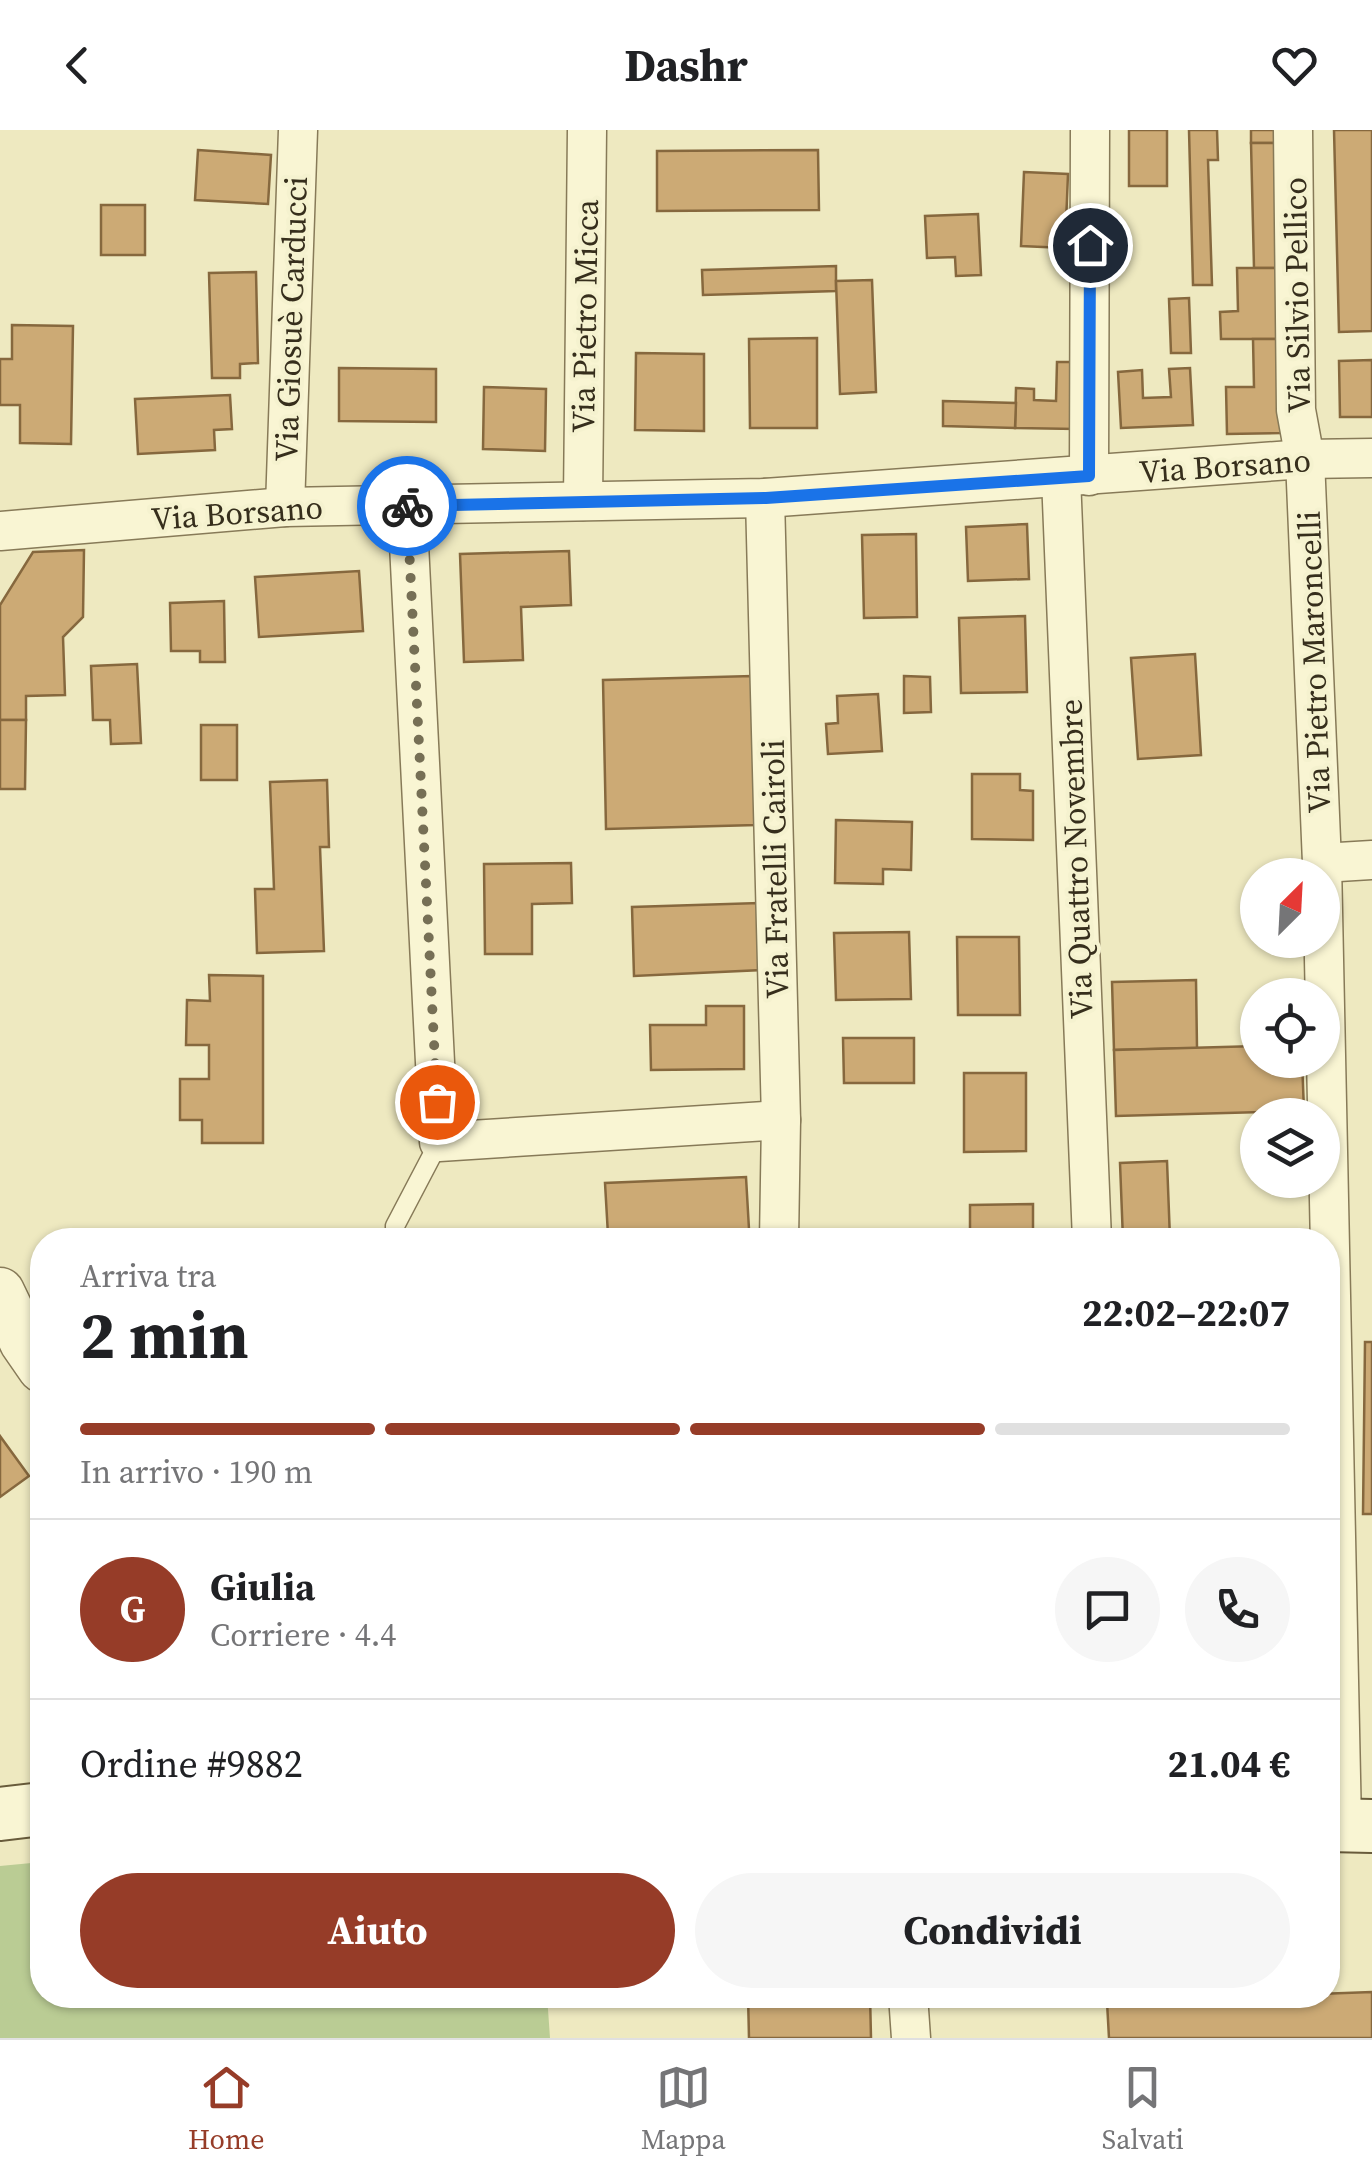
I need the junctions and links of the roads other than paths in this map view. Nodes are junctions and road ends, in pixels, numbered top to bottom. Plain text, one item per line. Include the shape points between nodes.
1 (298, 130) edge
2 (587, 130) edge
3 (1090, 130) edge
4 (1294, 130) edge
5 (1372, 458) edge
6 (1305, 459) junction
7 (1075, 476) junction
8 (766, 498) junction
9 (582, 502) junction
10 (406, 504) junction
11 (285, 507) junction
12 (0, 531) edge
13 (1322, 858) edge
14 (1372, 860) edge
15 (1340, 862) edge
16 (1324, 958) edge
17 (781, 1120) junction
18 (439, 1142) junction
19 (395, 1228) edge
20 (778, 1228) edge
21 (1092, 1228) edge
22 (1331, 1228) edge
23 (0, 1292) edge
24 (30, 1351) edge
25 (1340, 1556) edge
26 (30, 1810) edge
27 (0, 1814) edge
28 (1347, 1825) edge
29 (909, 2008) edge
30 (910, 2038) edge

1 - 11 street, Via Giosuè Carducci
2 - 9 street, Via Pietro Micca
3 - 7 street, Via Quattro Novembre
4 - 6 street, Via Silvio Pellico via 1296,410
5 - 6 street, Via Borsano
6 - 7 street, Via Borsano
6 - 13 street, Via Pietro Maroncelli
7 - 8 street, Via Borsano
7 - 21 street, Via Quattro Novembre
8 - 9 street, Via Borsano
8 - 17 street, Via Fratelli Cairoli
9 - 10 street, Via Borsano
10 - 11 street, Via Borsano
10 - 18 street
11 - 12 street, Via Borsano
14 - 15 street
16 - 22 street, Via Pietro Maroncelli
17 - 18 street
17 - 20 street, Via Fratelli Cairoli
18 - 19 lane
23 - 24 street
25 - 28 street, Via Pietro Maroncelli
26 - 27 main road
29 - 30 street

